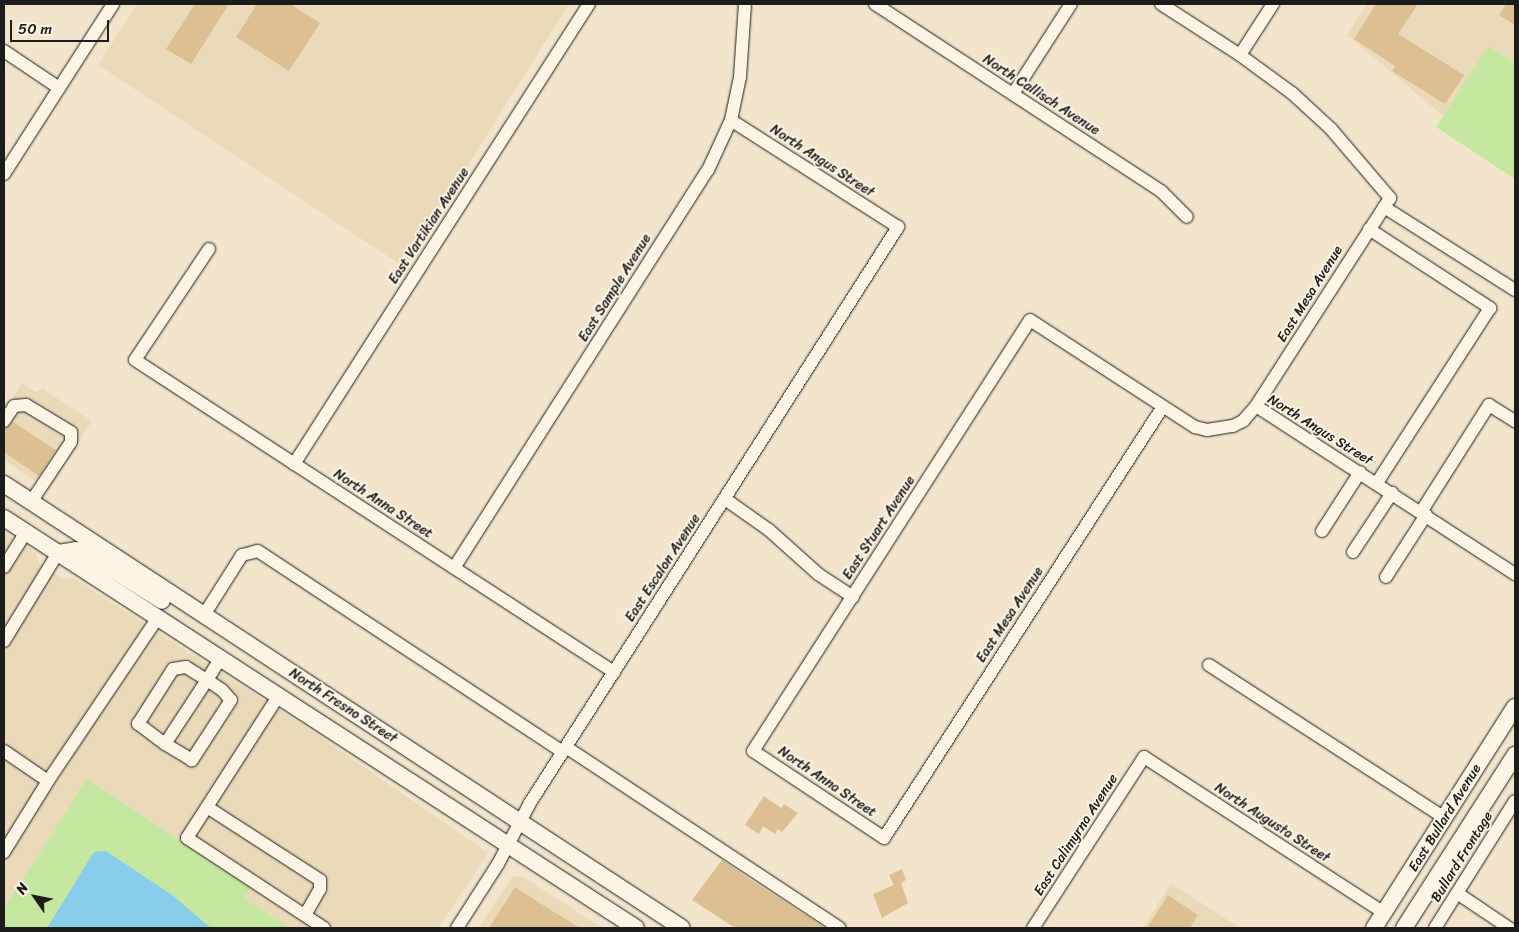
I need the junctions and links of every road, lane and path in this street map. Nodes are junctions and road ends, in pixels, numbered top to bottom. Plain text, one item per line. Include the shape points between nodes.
1 (113, 4) edge
2 (589, 4) edge
3 (745, 4) edge
4 (875, 4) edge
5 (1072, 4) edge
6 (1160, 4) edge
7 (1273, 4) edge
8 (4, 51) edge
9 (1240, 55) junction
10 (59, 88) junction
11 (1013, 94) junction
12 (730, 120) junction
13 (4, 174) edge
14 (1387, 203) junction
15 (1187, 217) dead end
16 (898, 227) joint
17 (1369, 230) junction
18 (209, 249) dead end
19 (1515, 290) edge
20 (1030, 320) joint
21 (1256, 406) junction
22 (1162, 408) junction
23 (4, 421) edge
24 (1515, 421) edge
25 (294, 464) junction
26 (1360, 472) junction
27 (1377, 483) junction
28 (4, 484) edge
29 (1392, 493) junction
30 (725, 499) junction
31 (31, 502) junction
32 (1423, 514) junction
33 (4, 518) edge
34 (1322, 531) dead end
35 (26, 532) junction
36 (58, 552) junction
37 (1353, 552) dead end
38 (4, 567) edge
39 (454, 568) junction
40 (1515, 574) edge
41 (1386, 577) dead end
42 (853, 597) junction
43 (204, 615) junction
44 (158, 617) junction
45 (4, 641) edge
46 (221, 658) junction
47 (1209, 665) dead end
48 (614, 672) junction
49 (207, 680) junction
50 (279, 695) junction
51 (1515, 707) edge
52 (165, 744) junction
53 (565, 749) junction
54 (4, 751) edge
55 (753, 751) joint
56 (1144, 757) joint
57 (1512, 766) edge
58 (48, 781) junction
59 (1515, 801) edge
60 (207, 806) junction
61 (1444, 818) junction
62 (520, 823) junction
63 (884, 838) joint
64 (509, 846) junction
65 (4, 852) edge
66 (1457, 893) junction
67 (305, 915) junction
68 (1386, 921) edge
69 (324, 928) edge
70 (457, 928) edge
71 (636, 928) edge
72 (682, 928) edge
73 (839, 928) edge
74 (1033, 928) edge
75 (1374, 928) edge
76 (1404, 928) edge
77 (1435, 928) edge
78 (1509, 928) edge

1 - 10 street
2 - 25 street, East Vartikian Avenue
3 - 12 street, East Sample Avenue via 740,77
4 - 11 street, North Callisch Avenue
5 - 11 street
6 - 9 street
7 - 9 street
8 - 10 street
9 - 14 street via 1292,93 1331,129
10 - 13 street
11 - 15 street, North Callisch Avenue via 1162,192
12 - 16 street, North Angus Street
12 - 39 street, East Sample Avenue via 708,170
14 - 17 street, East Mesa Avenue
14 - 19 street
16 - 30 street, East Escalon Avenue
17 - 21 street, East Mesa Avenue
17 - 27 street via 1490,308
18 - 25 street, North Anna Street via 136,360
20 - 22 street, North Angus Street
20 - 42 street, East Stuart Avenue
21 - 22 street, North Angus Street via 1243,421 1233,426 1207,430
21 - 26 street, North Angus Street
22 - 63 street, East Mesa Avenue
23 - 31 street via 14,406 26,405 72,432 71,442
24 - 32 street via 1489,405
25 - 39 street, North Anna Street
26 - 27 street, North Angus Street
26 - 34 street
27 - 29 street, North Angus Street
28 - 31 main road, North Fresno Street
29 - 32 street, North Angus Street
29 - 37 street
30 - 42 street via 769,530 818,574
30 - 48 street, East Escalon Avenue
31 - 43 main road, North Fresno Street
32 - 40 street, North Angus Street
32 - 41 street
33 - 35 main road, North Fresno Street
35 - 36 main road, North Fresno Street
35 - 38 street
36 - 43 main road via 76,550 90,555 166,604 187,614
36 - 44 main road, North Fresno Street
36 - 45 street
39 - 48 street, North Anna Street
42 - 55 street, East Stuart Avenue
43 - 53 street via 242,555 258,551
43 - 62 main road, North Fresno Street
44 - 46 main road, North Fresno Street
44 - 58 street
46 - 49 street
46 - 50 main road, North Fresno Street
47 - 61 street
48 - 53 street, East Escalon Avenue
49 - 52 street
49 - 52 street via 226,694 231,705 196,759 189,759
49 - 52 street via 186,667 173,669 138,724
50 - 60 street
50 - 64 main road, North Fresno Street
51 - 61 main road, East Bullard Avenue
53 - 62 street, East Escalon Avenue
53 - 73 street
54 - 58 street
55 - 63 street, North Anna Street
56 - 68 street, North Augusta Street
56 - 74 street, East Calimyrna Avenue
57 - 76 main road, East Bullard Avenue
58 - 65 street
59 - 66 street, Bullard Frontage
60 - 67 street via 320,880 320,889
60 - 67 street via 187,838
61 - 68 main road, East Bullard Avenue
62 - 64 street, East Escalon Avenue
62 - 72 main road, North Fresno Street
64 - 70 street, East Escalon Avenue
64 - 71 main road, North Fresno Street
66 - 77 street, Bullard Frontage
66 - 78 street
67 - 69 street
68 - 75 main road, East Bullard Avenue

